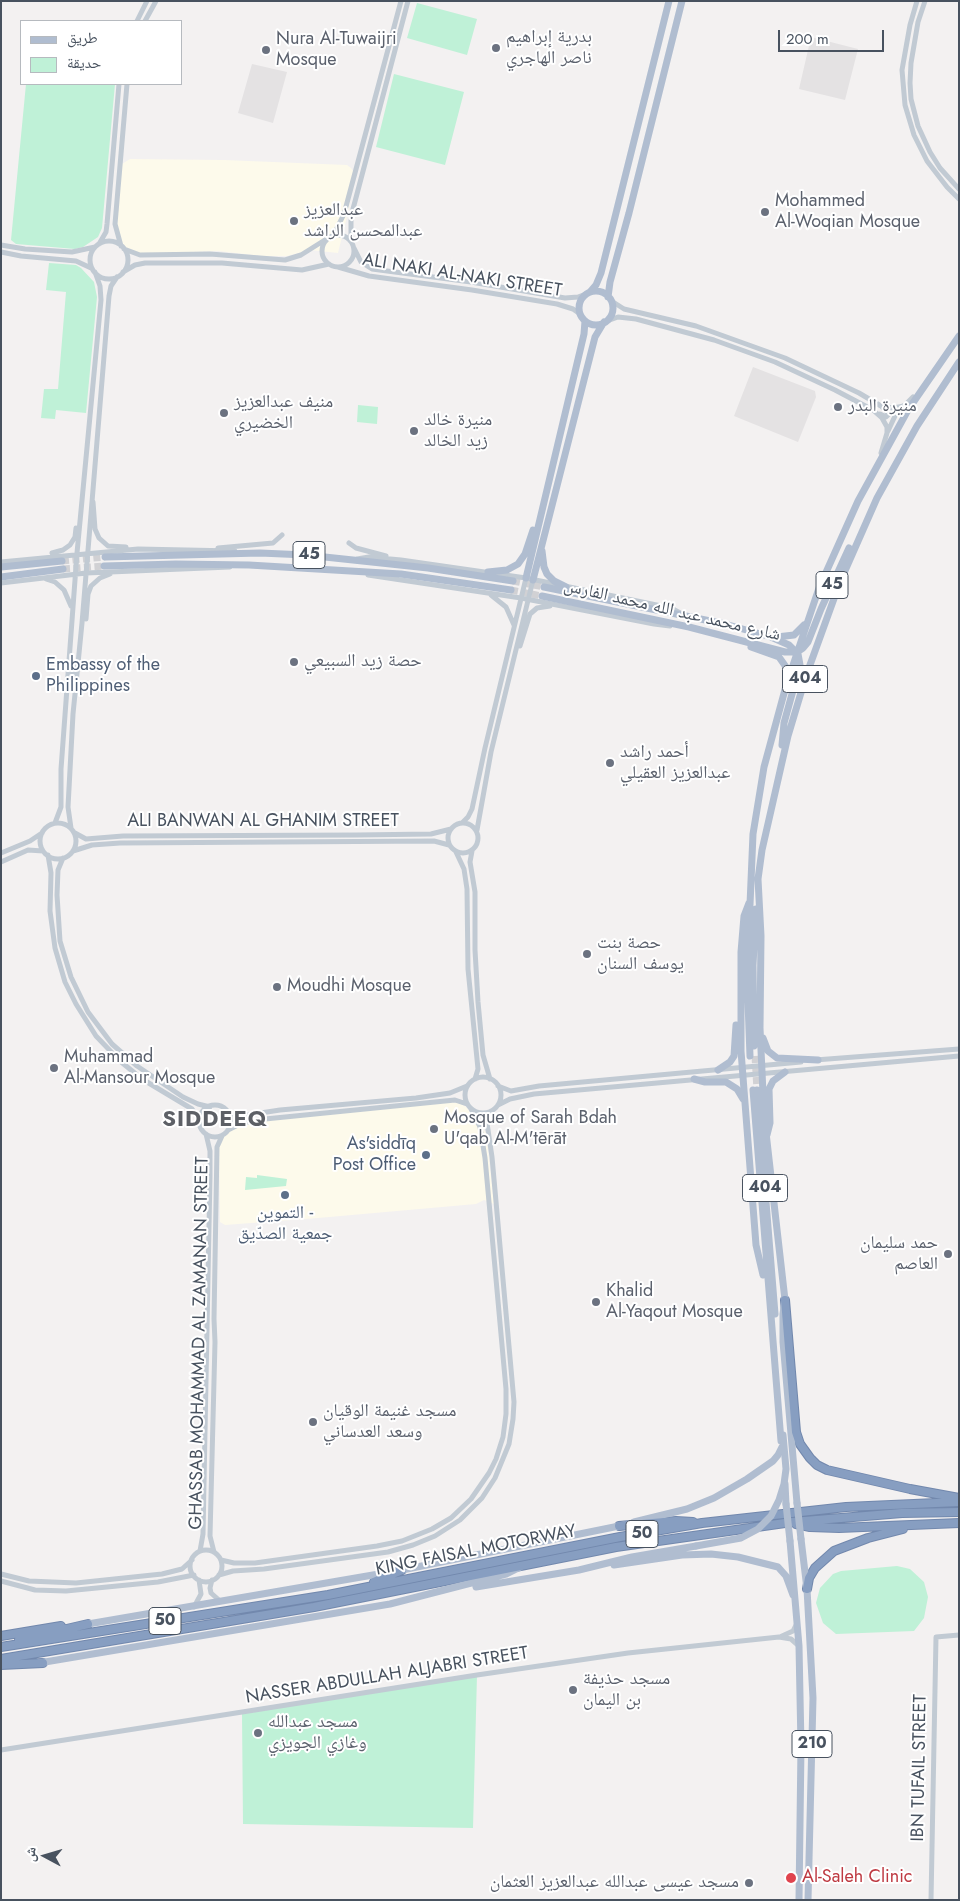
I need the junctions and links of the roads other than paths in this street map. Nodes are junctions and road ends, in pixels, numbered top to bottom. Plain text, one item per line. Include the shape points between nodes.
1 (147, 1) edge
2 (156, 1) edge
3 (401, 1) edge
4 (408, 1) edge
5 (668, 1) edge
6 (682, 1) edge
7 (917, 1) edge
8 (925, 1) edge
9 (138, 20) edge
10 (146, 20) edge
11 (380, 79) junction
12 (388, 81) junction
13 (120, 85) edge
14 (127, 85) edge
15 (379, 86) junction
16 (386, 88) junction
17 (916, 119) junction
18 (908, 121) junction
19 (959, 189) edge
20 (959, 199) edge
21 (331, 237) junction
22 (351, 241) junction
23 (1, 245) edge
24 (97, 245) junction
25 (122, 247) junction
26 (354, 248) junction
27 (58, 251) junction
28 (1, 252) edge
29 (161, 254) junction
30 (58, 259) junction
31 (160, 262) junction
32 (329, 264) junction
33 (338, 267) junction
34 (93, 270) junction
35 (122, 272) junction
36 (116, 277) junction
37 (588, 293) junction
38 (610, 299) junction
39 (100, 310) junction
40 (108, 311) junction
41 (580, 314) junction
42 (585, 321) junction
43 (606, 322) junction
44 (959, 336) edge
45 (958, 363) edge
46 (922, 388) junction
47 (881, 406) junction
48 (904, 406) junction
49 (878, 413) junction
50 (887, 433) junction
51 (879, 462) junction
52 (85, 480) junction
53 (92, 497) junction
54 (543, 507) junction
55 (867, 518) junction
56 (274, 534) dead end
57 (282, 535) dead end
58 (273, 542) junction
59 (349, 543) dead end
60 (542, 546) junction
61 (138, 549) junction
62 (213, 549) junction
63 (87, 553) junction
64 (260, 553) junction
65 (77, 554) junction
66 (105, 557) tunnel mouth
67 (35, 558) junction
68 (356, 560) junction
69 (401, 560) junction
70 (1, 562) edge
71 (243, 564) junction
72 (104, 566) tunnel mouth
73 (1, 568) edge
74 (353, 571) junction
75 (116, 572) junction
76 (488, 572) junction
77 (86, 573) junction
78 (75, 574) junction
79 (1, 577) edge
80 (44, 578) junction
81 (530, 579) junction
82 (513, 581) tunnel mouth
83 (1, 583) edge
84 (544, 587) tunnel mouth
85 (566, 587) junction
86 (819, 588) junction
87 (511, 590) tunnel mouth
88 (488, 593) junction
89 (542, 596) tunnel mouth
90 (521, 598) junction
91 (528, 600) junction
92 (555, 605) junction
93 (682, 614) junction
94 (73, 615) junction
95 (680, 625) junction
96 (514, 628) junction
97 (713, 634) junction
98 (771, 637) junction
99 (80, 644) junction
100 (797, 652) junction
101 (516, 653) junction
102 (69, 666) junction
103 (786, 686) junction
104 (73, 714) junction
105 (782, 762) junction
106 (55, 823) junction
107 (462, 823) junction
108 (451, 829) junction
109 (477, 830) junction
110 (73, 831) junction
111 (42, 833) junction
112 (256, 835) junction
113 (266, 835) junction
114 (256, 843) junction
115 (266, 843) junction
116 (449, 844) junction
117 (73, 851) junction
118 (472, 851) junction
119 (456, 852) junction
120 (46, 853) junction
121 (1, 854) edge
122 (63, 858) junction
123 (1, 862) edge
124 (758, 879) junction
125 (750, 901) junction
126 (468, 926) junction
127 (475, 927) junction
128 (740, 1000) junction
129 (760, 1028) junction
130 (959, 1049) edge
131 (877, 1055) junction
132 (959, 1056) edge
133 (818, 1060) junction
134 (878, 1064) junction
135 (486, 1065) junction
136 (478, 1066) junction
137 (718, 1070) junction
138 (762, 1070) junction
139 (742, 1072) junction
140 (785, 1072) junction
141 (475, 1079) junction
142 (490, 1079) junction
143 (694, 1079) junction
144 (587, 1082) junction
145 (467, 1086) junction
146 (498, 1086) junction
147 (575, 1090) junction
148 (755, 1090) tunnel mouth
149 (744, 1099) junction
150 (467, 1104) junction
151 (498, 1105) junction
152 (210, 1107) junction
153 (471, 1110) junction
154 (491, 1111) junction
155 (228, 1112) junction
156 (200, 1120) junction
157 (228, 1130) junction
158 (206, 1134) junction
159 (222, 1136) junction
160 (766, 1137) junction
161 (502, 1276) junction
162 (496, 1279) junction
163 (770, 1285) junction
164 (785, 1300) junction
165 (505, 1311) junction
166 (783, 1329) junction
167 (206, 1338) junction
168 (215, 1339) junction
169 (206, 1346) junction
170 (215, 1348) junction
171 (782, 1447) junction
172 (959, 1498) edge
173 (959, 1502) edge
174 (959, 1512) edge
175 (792, 1522) junction
176 (702, 1523) junction
177 (959, 1523) edge
178 (935, 1524) junction
179 (619, 1526) junction
180 (801, 1538) joint
181 (370, 1547) junction
182 (791, 1550) junction
183 (803, 1550) junction
184 (200, 1551) junction
185 (214, 1552) junction
186 (347, 1557) junction
187 (192, 1560) junction
188 (221, 1560) junction
189 (596, 1566) junction
190 (520, 1567) junction
191 (402, 1570) junction
192 (1, 1574) edge
193 (219, 1574) junction
194 (194, 1575) junction
195 (199, 1580) junction
196 (212, 1580) junction
197 (1, 1581) edge
198 (807, 1589) junction
199 (441, 1592) junction
200 (328, 1595) junction
201 (796, 1600) junction
202 (223, 1602) junction
203 (194, 1607) junction
204 (798, 1622) junction
205 (88, 1624) junction
206 (959, 1635) edge
207 (1, 1636) edge
208 (779, 1637) junction
209 (1, 1645) edge
210 (799, 1646) junction
211 (1, 1659) edge
212 (43, 1663) joint
213 (1, 1667) edge
214 (812, 1671) junction
215 (800, 1701) junction
216 (1, 1750) edge
217 (799, 1900) edge
218 (808, 1900) edge
219 (931, 1900) edge

1 - 9 street
2 - 10 street
3 - 11 street
4 - 12 street
5 - 37 main road via 602,273
6 - 38 main road via 610,282
7 - 18 street via 908,32 902,76
8 - 17 street via 916,30 910,74
11 - 12 street
11 - 15 street
12 - 16 street
13 - 24 street via 106,232
14 - 25 street via 116,224
15 - 16 street
15 - 21 street via 342,219
16 - 22 street via 350,221
17 - 18 street
17 - 19 street via 925,144
18 - 20 street via 916,142 936,175
21 - 22 street via 343,235
21 - 29 street via 289,259
21 - 32 street via 322,251
22 - 26 street
23 - 27 street
24 - 25 street via 113,242
24 - 27 street via 81,251
24 - 34 street via 91,255
25 - 29 street via 137,254
25 - 35 street via 127,261
26 - 33 street via 350,262
26 - 37 street, ALI NAKI AL-NAKI STREET via 361,262 372,269 565,298
27 - 30 street
28 - 30 street
29 - 31 street
30 - 34 street via 80,262
31 - 32 street via 222,262 302,270
31 - 35 street via 140,264
32 - 33 street
33 - 41 street, ALI NAKI AL-NAKI STREET via 362,275 557,304
34 - 36 street via 107,278
34 - 39 street via 101,291
35 - 36 street
36 - 40 street via 110,289
37 - 38 main road via 601,292
37 - 41 main road via 580,302
38 - 43 main road via 612,310
38 - 47 street via 624,309 696,326 785,358
39 - 40 street
39 - 52 street
40 - 53 street
41 - 42 main road
42 - 43 main road via 595,325
42 - 54 main road
43 - 49 street via 620,317 636,319 722,342 809,377
43 - 60 main road via 595,337
44 - 46 main road, 404
45 - 55 main road, 404 via 917,426
46 - 48 street
46 - 51 main road, 404
47 - 48 street
47 - 49 street via 889,415 885,417
48 - 50 street
49 - 50 street
50 - 51 street
51 - 86 main road, 404 via 848,520
52 - 65 street
52 - 67 street via 72,543 63,550
53 - 61 street via 94,529 100,540 108,546
53 - 63 street
54 - 76 main road via 520,561 507,570
54 - 81 main road
55 - 100 main road, شارع محمد عبد الله محمد الفارس / 45 via 859,527 806,644
55 - 105 main road, 404 via 818,643
56 - 58 street
57 - 58 street
58 - 62 street
59 - 69 street via 358,549
60 - 81 main road
60 - 85 main road via 547,574
61 - 62 street
61 - 63 street
62 - 64 street
63 - 65 street
63 - 77 street
64 - 66 main road, 45
64 - 68 main road, 45
65 - 67 street
65 - 78 street
67 - 70 street
68 - 69 street via 369,557
68 - 82 main road, 45
69 - 76 street
71 - 72 main road, 45
71 - 74 main road, 45
71 - 75 street via 213,569
73 - 79 main road via 62,565
74 - 87 main road, 45
74 - 88 street
75 - 77 street
75 - 99 street via 93,583
76 - 81 street
77 - 78 street
77 - 99 street
78 - 80 street
78 - 94 street
80 - 83 street
80 - 94 street via 64,590
81 - 85 street
81 - 90 street
81 - 91 street
84 - 93 main road, شارع محمد عبد الله محمد الفارس
85 - 93 street via 671,608
86 - 98 main road via 799,631 786,637
86 - 100 main road, 404
88 - 90 street
88 - 96 street via 506,607
89 - 95 main road, شارع محمد عبد الله محمد الفارس
90 - 91 street
90 - 96 street
91 - 92 street
91 - 101 street
92 - 95 street via 654,624
92 - 101 street via 539,607 532,612
93 - 98 main road, شارع محمد عبد الله محمد الفارس
94 - 102 street
95 - 97 main road, شارع محمد عبد الله محمد الفارس
96 - 107 street via 472,809
97 - 100 main road, شارع محمد عبد الله محمد الفارس
97 - 103 main road via 779,657 787,670
98 - 100 main road, شارع محمد عبد الله محمد الفارس via 786,642
99 - 104 street
100 - 103 main road, 404
100 - 105 main road, شارع محمد عبد الله محمد الفارس via 800,667 784,723
101 - 109 street via 491,752
102 - 104 street via 73,669
102 - 106 street via 61,807
103 - 125 main road, 404 via 759,792 753,834
104 - 110 street via 68,807
105 - 124 main road, 404
106 - 110 street via 64,824
106 - 111 street
107 - 108 street
107 - 109 street
108 - 113 street, ALI BANWAN AL GHANIM STREET via 432,834
108 - 116 street
109 - 118 street via 478,843
110 - 112 street, ALI BANWAN AL GHANIM STREET via 86,838
110 - 117 street via 76,843
111 - 120 street via 40,842
111 - 121 street
112 - 113 street, ALI BANWAN AL GHANIM STREET
112 - 114 street via 259,839
113 - 115 street
114 - 115 street, ALI BANWAN AL GHANIM STREET
114 - 117 street, ALI BANWAN AL GHANIM STREET via 112,843
115 - 116 street, ALI BANWAN AL GHANIM STREET via 434,841
116 - 119 street
117 - 122 street
118 - 119 street
118 - 127 street
119 - 126 street via 466,881
120 - 122 street via 56,859
120 - 123 street via 28,850
120 - 156 street via 51,873 50,912 54,941 65,982 76,1004 96,1036 120,1062 192,1109
122 - 152 street via 58,870 57,896 60,940 71,977 88,1012 106,1037 136,1066 188,1100
124 - 125 main road, 404 via 752,1056 747,975
124 - 129 main road, 404
125 - 128 main road via 743,919
126 - 127 street
126 - 136 street
127 - 135 street via 477,994
128 - 137 main road via 736,1012 734,1056
128 - 139 main road
129 - 133 main road via 766,1048 774,1057
129 - 138 main road, 404
130 - 131 street
131 - 133 street
131 - 134 street via 875,1060
132 - 134 street
133 - 138 street
134 - 140 street
135 - 136 street
135 - 142 street
136 - 141 street
137 - 139 street
137 - 144 street
138 - 139 street
138 - 140 street
138 - 160 main road, 404
139 - 143 street
139 - 149 main road
140 - 160 main road via 775,1079 769,1090 770,1123
141 - 142 street
141 - 145 street
142 - 146 street
143 - 147 street
143 - 149 main road via 729,1084
144 - 146 street via 511,1091
144 - 147 street via 574,1086
145 - 150 street
145 - 155 street via 450,1093 416,1098 241,1116
146 - 151 street via 501,1096
147 - 151 street via 528,1095
148 - 163 main road
149 - 163 main road via 756,1245 760,1266
150 - 153 street
150 - 157 street via 455,1100 265,1119 239,1124
151 - 154 street
152 - 155 street via 220,1106
152 - 156 street
153 - 154 street
153 - 162 street via 482,1139
154 - 161 street via 487,1123
155 - 157 street via 231,1121
156 - 158 street
157 - 159 street
158 - 159 street
158 - 167 street, GHASSAB MOHAMMAD AL ZAMANAN STREET via 210,1162
159 - 168 street, GHASSAB MOHAMMAD AL ZAMANAN STREET via 217,1147
160 - 164 main road, 404
161 - 162 street
161 - 165 street
162 - 165 street via 501,1284
162 - 181 street via 506,1406 503,1437 492,1466 471,1499 445,1522 411,1538
163 - 166 main road
163 - 171 main road
163 - 189 main road, bridge via 786,1469 779,1500 771,1516 758,1529 741,1538
164 - 166 main road, 404
164 - 172 highway via 796,1432 810,1458 827,1470
165 - 186 street via 513,1419 507,1451 491,1485 466,1515 435,1536 397,1550
166 - 180 main road, 404, bridge
167 - 168 street
167 - 169 street, GHASSAB MOHAMMAD AL ZAMANAN STREET
168 - 170 street, GHASSAB MOHAMMAD AL ZAMANAN STREET
169 - 170 street
169 - 184 street, GHASSAB MOHAMMAD AL ZAMANAN STREET via 203,1534
170 - 185 street, GHASSAB MOHAMMAD AL ZAMANAN STREET via 210,1536
171 - 179 main road, KING FAISAL MOTORWAY via 773,1461 714,1498 687,1509
171 - 182 main road, 210, bridge
173 - 176 highway, KING FAISAL MOTORWAY / 50 via 846,1507
174 - 175 highway, KING FAISAL MOTORWAY / 50
175 - 178 highway via 818,1528
175 - 190 highway, KING FAISAL MOTORWAY / 50 via 616,1546
176 - 179 highway via 676,1521
176 - 200 highway, KING FAISAL MOTORWAY / 50
177 - 178 highway
178 - 198 highway via 877,1535 834,1551 815,1568
179 - 191 main road, KING FAISAL MOTORWAY
180 - 183 main road, 210
181 - 186 street via 348,1552
181 - 188 street via 255,1563
182 - 183 main road via 796,1554
182 - 201 main road, 210
183 - 198 main road, 210
184 - 185 street
184 - 187 street
185 - 188 street
186 - 193 street
187 - 192 street via 182,1569 162,1574 76,1583 29,1582
187 - 194 street
188 - 193 street
189 - 199 main road
189 - 201 main road via 691,1554 745,1558 781,1569
190 - 199 main road, KING FAISAL MOTORWAY
190 - 211 highway, KING FAISAL MOTORWAY / 50 via 314,1607
191 - 200 highway via 381,1580 340,1589
191 - 202 main road, KING FAISAL MOTORWAY
193 - 196 street
194 - 195 street
194 - 197 street via 66,1591 35,1590
195 - 196 street
195 - 203 street via 201,1594
196 - 202 street via 212,1595
198 - 214 main road, 210
199 - 212 main road, KING FAISAL MOTORWAY via 373,1607
200 - 209 highway, KING FAISAL MOTORWAY / 50
201 - 204 main road, 210
202 - 203 main road, KING FAISAL MOTORWAY
203 - 205 main road, KING FAISAL MOTORWAY
204 - 208 street via 792,1631
204 - 210 main road, 210
205 - 207 highway
205 - 209 highway
206 - 219 street, IBN TUFAIL STREET via 936,1637
208 - 210 street, NASSER ABDULLAH ALJABRI STREET via 791,1639
208 - 216 street, NASSER ABDULLAH ALJABRI STREET via 516,1669
210 - 215 main road, 210
212 - 213 highway
214 - 215 main road via 808,1698 805,1702
214 - 218 main road, 210
215 - 217 main road, 210

